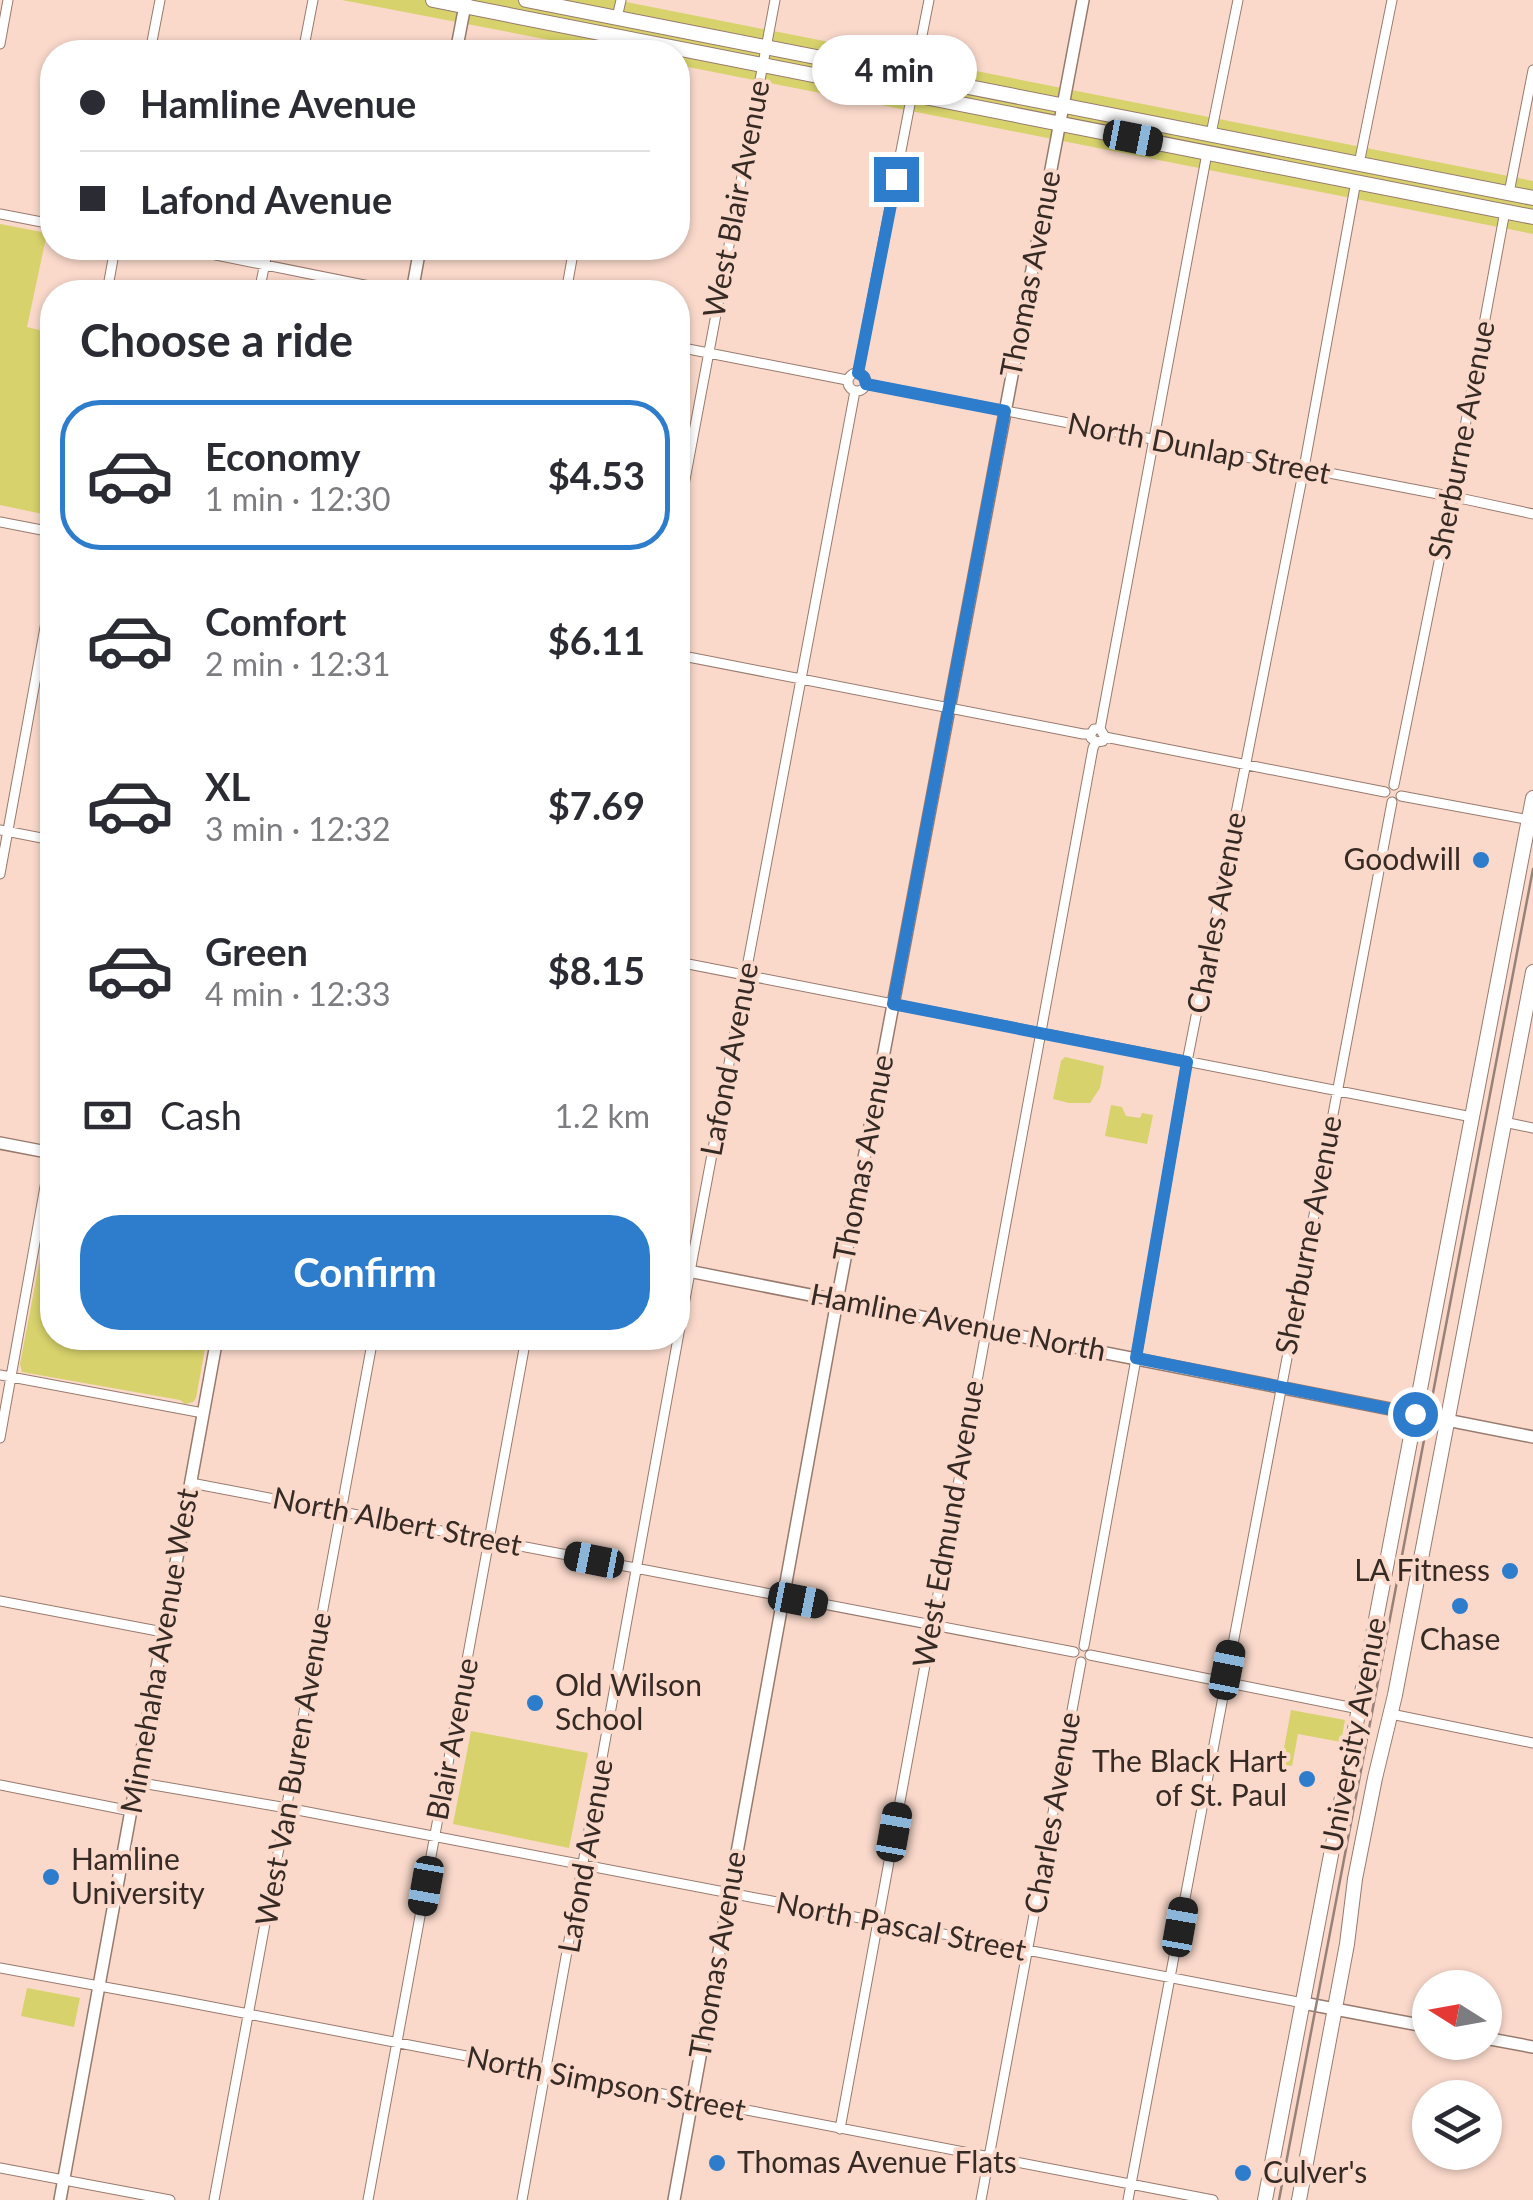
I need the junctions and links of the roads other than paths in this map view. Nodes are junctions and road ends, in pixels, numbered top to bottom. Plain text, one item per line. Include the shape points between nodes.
1 (8, 0) edge
2 (160, 0) edge
3 (312, 0) edge
4 (434, 0) edge
5 (526, 0) edge
6 (621, 0) edge
7 (775, 0) edge
8 (929, 0) edge
9 (1083, 0) edge
10 (1238, 0) edge
11 (1392, 0) edge
12 (465, 3) edge
13 (617, 18) junction
14 (614, 36) junction
15 (152, 40) edge
16 (305, 40) edge
17 (458, 40) edge
18 (613, 40) edge
19 (635, 40) edge
20 (0, 44) edge
21 (766, 46) junction
22 (690, 50) edge
23 (762, 64) junction
24 (1533, 70) edge
25 (914, 76) junction
26 (912, 94) junction
27 (1062, 105) junction
28 (1059, 123) junction
29 (1211, 134) junction
30 (1208, 153) junction
31 (1359, 164) junction
32 (1356, 182) junction
33 (1509, 193) junction
34 (1533, 198) edge
35 (1505, 212) junction
36 (0, 214) edge
37 (1533, 217) edge
38 (40, 222) edge
39 (236, 260) edge
40 (265, 260) edge
41 (264, 266) junction
42 (262, 280) edge
43 (337, 280) edge
44 (690, 349) edge
45 (708, 353) junction
46 (858, 373) junction
47 (847, 380) junction
48 (866, 384) junction
49 (855, 391) junction
50 (1005, 411) junction
51 (1155, 440) junction
52 (690, 451) edge
53 (1304, 468) junction
54 (1452, 496) junction
55 (1533, 514) edge
56 (0, 522) edge
57 (40, 530) edge
58 (40, 650) edge
59 (690, 658) edge
60 (801, 679) junction
61 (948, 708) junction
62 (1098, 735) junction
63 (1246, 765) junction
64 (1390, 789) junction
65 (1533, 798) edge
66 (1396, 799) junction
67 (1531, 821) edge
68 (4, 831) edge
69 (40, 838) edge
70 (0, 874) edge
71 (690, 964) edge
72 (1533, 972) edge
73 (746, 976) junction
74 (893, 1004) junction
75 (1040, 1034) junction
76 (1187, 1062) junction
77 (1336, 1091) junction
78 (1472, 1117) junction
79 (1504, 1122) junction
80 (1533, 1128) edge
81 (0, 1143) edge
82 (40, 1151) edge
83 (40, 1210) edge
84 (690, 1242) edge
85 (690, 1271) edge
86 (837, 1300) junction
87 (985, 1330) junction
88 (215, 1350) edge
89 (371, 1350) edge
90 (524, 1350) edge
91 (672, 1350) edge
92 (1136, 1358) junction
93 (5, 1376) edge
94 (1280, 1388) junction
95 (203, 1412) junction
96 (1415, 1414) junction
97 (1448, 1422) junction
98 (1533, 1437) edge
99 (0, 1438) edge
100 (190, 1482) junction
101 (341, 1511) junction
102 (490, 1540) junction
103 (638, 1568) junction
104 (784, 1597) junction
105 (0, 1602) edge
106 (930, 1626) junction
107 (163, 1632) junction
108 (1082, 1651) junction
109 (1225, 1684) junction
110 (1359, 1709) junction
111 (1391, 1714) junction
112 (1533, 1743) edge
113 (136, 1782) junction
114 (0, 1785) edge
115 (287, 1808) junction
116 (131, 1811) junction
117 (434, 1837) junction
118 (584, 1867) junction
119 (729, 1894) junction
120 (878, 1923) junction
121 (1027, 1951) junction
122 (0, 1968) edge
123 (1170, 1979) junction
124 (98, 1987) junction
125 (1303, 2004) junction
126 (1335, 2008) junction
127 (249, 2016) junction
128 (1412, 2023) edge
129 (1502, 2041) edge
130 (396, 2044) junction
131 (1533, 2047) edge
132 (546, 2073) junction
133 (692, 2100) junction
134 (840, 2129) junction
135 (989, 2158) junction
136 (0, 2168) edge
137 (63, 2180) junction
138 (1131, 2185) junction
139 (60, 2200) edge
140 (170, 2200) edge
141 (214, 2200) edge
142 (368, 2200) edge
143 (522, 2200) edge
144 (674, 2200) edge
145 (981, 2200) edge
146 (1128, 2200) edge
147 (1213, 2200) edge
148 (1266, 2200) edge
149 (1299, 2200) edge

1 - 20 street
2 - 15 street
3 - 16 street
4 - 12 main road
5 - 13 main road
6 - 13 street
7 - 21 street, West Blair Avenue
8 - 25 street
9 - 27 street, Thomas Avenue
10 - 29 street
11 - 31 street
12 - 14 main road
12 - 17 street
13 - 21 main road
14 - 18 street
14 - 19 main road
21 - 23 street, West Blair Avenue
21 - 25 main road
22 - 23 main road
23 - 26 main road
23 - 45 street, West Blair Avenue
24 - 33 street
25 - 27 main road
26 - 28 main road
26 - 46 street
27 - 28 street, Thomas Avenue
27 - 29 main road
28 - 30 main road
28 - 50 street, Thomas Avenue
29 - 31 main road
30 - 32 main road
30 - 51 street, West Edmund Avenue
31 - 33 main road
32 - 35 main road
32 - 53 street, Charles Avenue
33 - 34 main road
35 - 37 main road
35 - 54 street, Sherburne Avenue
36 - 38 street
39 - 41 street
40 - 41 street
41 - 42 street
41 - 43 street
44 - 45 street
45 - 47 street
45 - 52 street, West Blair Avenue
46 - 47 street
46 - 48 street
47 - 49 street
48 - 49 street
48 - 50 street, North Dunlap Street
49 - 60 street, Lafond Avenue
50 - 51 street, North Dunlap Street
50 - 61 street, Thomas Avenue
51 - 53 street, North Dunlap Street
51 - 62 street, West Edmund Avenue
53 - 54 street, North Dunlap Street
53 - 63 street, Charles Avenue
54 - 55 street, North Dunlap Street
54 - 64 street, Sherburne Avenue
56 - 57 street
58 - 68 street
59 - 60 street
60 - 61 street
60 - 73 street, Lafond Avenue
61 - 62 street
61 - 74 street, Thomas Avenue
62 - 63 street
62 - 75 street, West Edmund Avenue
63 - 64 street
63 - 76 street, Charles Avenue
64 - 66 street via 1399,788
65 - 67 main road, University Avenue
66 - 67 street
66 - 77 street, Sherburne Avenue
67 - 78 main road, University Avenue
68 - 69 street
68 - 70 street
71 - 73 street
72 - 79 main road, University Avenue
73 - 74 street
73 - 84 street, Lafond Avenue
74 - 75 street
74 - 86 street, Thomas Avenue
75 - 76 street
75 - 87 street, West Edmund Avenue
76 - 77 street
76 - 92 street, Charles Avenue
77 - 78 street
77 - 94 street, Sherburne Avenue
78 - 96 main road, University Avenue
79 - 80 street
79 - 97 main road, University Avenue
81 - 82 street
83 - 93 street
85 - 86 street, Hamline Avenue North
86 - 87 street, Hamline Avenue North
86 - 104 street, Thomas Avenue
87 - 92 street, Hamline Avenue North
87 - 106 street, West Edmund Avenue
88 - 95 street, Minnehaha Avenue West
89 - 101 street, West Van Buren Avenue
90 - 102 street, Blair Avenue
91 - 103 street, Lafond Avenue
92 - 94 street, Hamline Avenue North
92 - 108 street, Charles Avenue
93 - 95 street
93 - 99 street
94 - 96 street, Hamline Avenue North
94 - 109 street, Sherburne Avenue
95 - 100 street, Minnehaha Avenue West
96 - 97 street, Hamline Avenue North
96 - 110 main road, University Avenue
97 - 98 street
97 - 111 main road, University Avenue
100 - 101 street, North Albert Street
100 - 107 street, Minnehaha Avenue West
101 - 102 street, North Albert Street
101 - 115 street, West Van Buren Avenue
102 - 103 street, North Albert Street
102 - 117 street, Blair Avenue
103 - 104 street, North Albert Street
103 - 118 street, Lafond Avenue
104 - 106 street, North Albert Street
104 - 119 street, Thomas Avenue
105 - 107 street
106 - 108 street, North Albert Street
106 - 120 street, West Edmund Avenue
107 - 113 street, Minnehaha Avenue West
108 - 109 street, North Albert Street
108 - 121 street, Charles Avenue
109 - 110 street, North Albert Street
109 - 123 street, Sherburne Avenue
110 - 125 main road, University Avenue
111 - 112 street
111 - 126 main road, University Avenue
113 - 115 street, North Pascal Street
113 - 116 street, Minnehaha Avenue West
114 - 116 street
115 - 117 street, North Pascal Street
115 - 127 street, West Van Buren Avenue
116 - 124 street, Minnehaha Avenue West
117 - 118 street, North Pascal Street
117 - 130 street, Blair Avenue
118 - 119 street, North Pascal Street
118 - 132 street, Lafond Avenue
119 - 120 street, North Pascal Street
119 - 133 street, Thomas Avenue
120 - 121 street, North Pascal Street
120 - 134 street, West Edmund Avenue
121 - 123 street, North Pascal Street
121 - 135 street, Charles Avenue
122 - 124 street, North Simpson Street
123 - 125 street, North Pascal Street
123 - 138 street, Sherburne Avenue
124 - 127 street, North Simpson Street
124 - 137 street, Minnehaha Avenue West
125 - 126 street, North Pascal Street
125 - 148 main road, University Avenue
126 - 128 street, North Pascal Street
126 - 149 main road, University Avenue
127 - 130 street, North Simpson Street
127 - 141 street, West Van Buren Avenue
129 - 131 street
130 - 132 street, North Simpson Street
130 - 142 street, Blair Avenue
132 - 133 street, North Simpson Street
132 - 143 street, Lafond Avenue
133 - 134 street, North Simpson Street
133 - 144 street, Thomas Avenue
134 - 135 street, North Simpson Street
135 - 138 street, North Simpson Street
135 - 145 street, Charles Avenue
136 - 137 street
137 - 139 street, Minnehaha Avenue West
137 - 140 street
138 - 146 street, Sherburne Avenue
138 - 147 street, North Simpson Street

